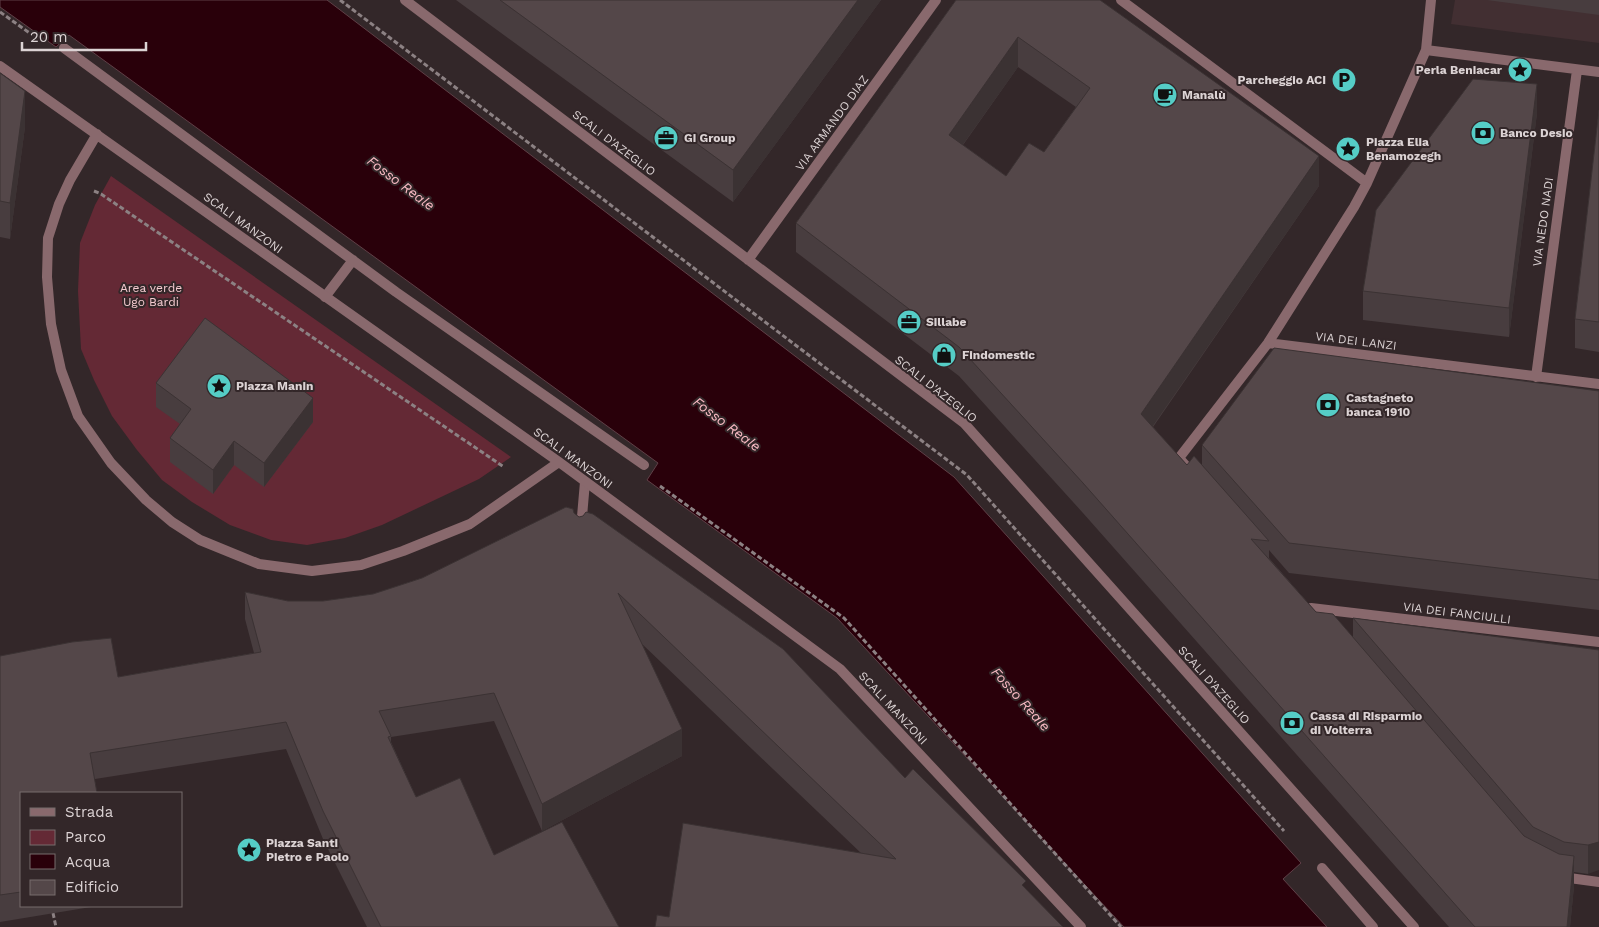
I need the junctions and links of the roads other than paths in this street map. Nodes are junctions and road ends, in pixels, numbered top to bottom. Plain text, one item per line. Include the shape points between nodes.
1 (405, 0) edge
2 (936, 0) edge
3 (1121, 0) edge
4 (1431, 0) edge
5 (64, 48) dead end
6 (1426, 50) junction
7 (0, 66) edge
8 (1577, 70) junction
9 (1599, 72) edge
10 (97, 134) junction
11 (1367, 183) junction
12 (353, 260) junction
13 (748, 260) junction
14 (325, 297) junction
15 (1268, 343) junction
16 (1536, 377) junction
17 (1599, 384) edge
18 (559, 462) junction
19 (644, 465) dead end
20 (1193, 473) edge
21 (585, 482) junction
22 (580, 538) edge
23 (1324, 623) edge
24 (1599, 642) edge
25 (1322, 868) dead end
26 (1558, 875) edge
27 (1599, 882) edge
28 (1081, 927) edge
29 (1373, 927) edge
30 (1414, 927) edge

1 - 13 street, SCALI D'AZEGLIO
2 - 13 street, VIA ARMANDO DIAZ
3 - 11 street
4 - 6 street
5 - 12 street
6 - 8 street
6 - 11 street
7 - 10 street, SCALI MANZONI
8 - 9 street
8 - 16 street, VIA NEDO NADI
10 - 14 street, SCALI MANZONI
10 - 18 street via 70,180 48,238 51,324 61,370 78,416 111,463 172,522 200,540 259,564 312,570 361,565 470,524
11 - 15 street
12 - 14 street
12 - 19 street
13 - 30 street, SCALI D'AZEGLIO via 964,423
14 - 18 street, SCALI MANZONI
15 - 16 street, VIA DEI LANZI
15 - 20 street via 1179,458
16 - 17 street, VIA DEI LANZI
18 - 21 street, SCALI MANZONI
21 - 22 street
21 - 28 street, SCALI MANZONI via 840,669
23 - 24 street, VIA DEI FANCIULLI via 1308,604
25 - 29 street
26 - 27 street

